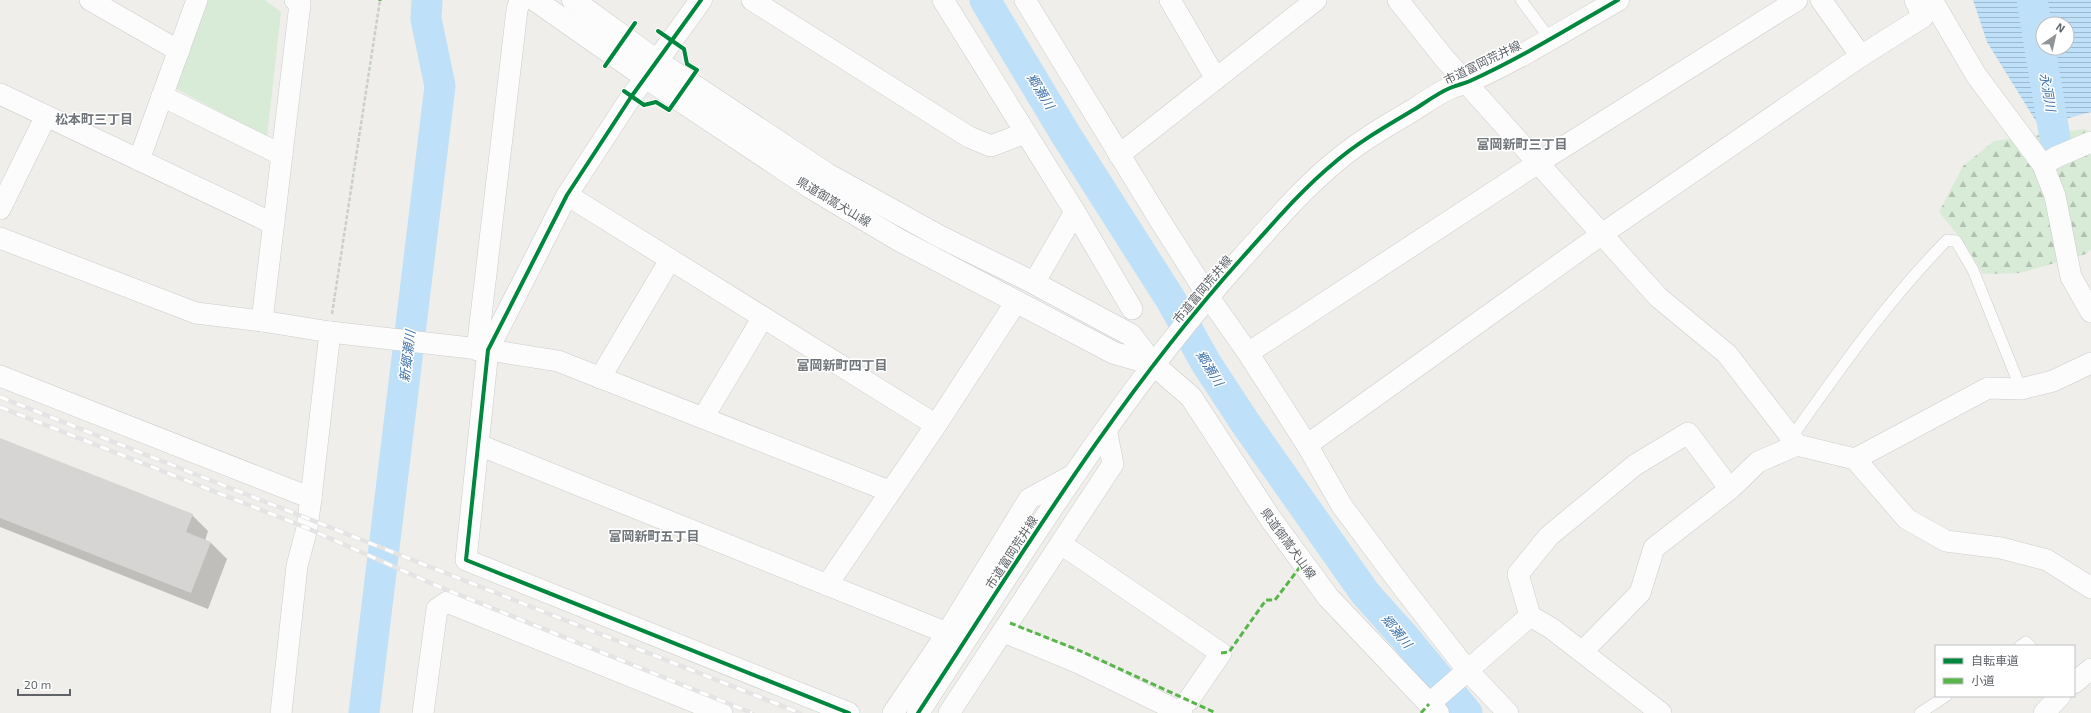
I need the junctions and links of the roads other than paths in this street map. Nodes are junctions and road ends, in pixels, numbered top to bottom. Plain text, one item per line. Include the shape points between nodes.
1 (90, 0) edge
2 (197, 0) edge
3 (295, 0) edge
4 (520, 0) edge
5 (535, 0) edge
6 (573, 0) edge
7 (701, 0) edge
8 (752, 0) edge
9 (942, 0) edge
10 (1025, 0) edge
11 (1170, 0) edge
12 (1316, 0) edge
13 (1398, 0) edge
14 (1521, 0) edge
15 (1618, 0) edge
16 (1797, 0) edge
17 (1821, 0) edge
18 (1915, 0) edge
19 (1932, 0) edge
20 (1550, 39) junction
21 (179, 51) junction
22 (1861, 56) junction
23 (651, 69) junction
24 (1216, 79) junction
25 (1468, 82) junction
26 (0, 94) edge
27 (162, 96) junction
28 (46, 116) junction
29 (1025, 133) junction
30 (2091, 142) edge
31 (282, 155) junction
32 (1120, 155) junction
33 (139, 160) junction
34 (1538, 163) junction
35 (2043, 165) junction
36 (567, 195) junction
37 (0, 209) edge
38 (1075, 212) junction
39 (274, 224) junction
40 (1602, 234) junction
41 (0, 238) edge
42 (670, 260) junction
43 (1034, 283) junction
44 (1208, 296) junction
45 (1016, 302) junction
46 (1132, 309) dead end
47 (2091, 312) edge
48 (763, 317) junction
49 (262, 321) junction
50 (330, 332) junction
51 (483, 350) junction
52 (1248, 353) junction
53 (2091, 363) edge
54 (1153, 364) junction
55 (0, 376) edge
56 (600, 378) junction
57 (2021, 389) junction
58 (703, 418) junction
59 (936, 425) junction
60 (1106, 429) junction
61 (1794, 441) junction
62 (479, 445) junction
63 (1307, 445) junction
64 (1855, 459) junction
65 (1069, 482) junction
66 (1730, 489) junction
67 (889, 491) junction
68 (311, 498) junction
69 (1061, 544) junction
70 (827, 585) junction
71 (2091, 588) edge
72 (1530, 616) junction
73 (1004, 632) junction
74 (947, 633) junction
75 (1582, 652) junction
76 (1468, 671) junction
77 (1944, 697) edge
78 (2059, 697) edge
79 (1185, 707) edge
80 (1433, 708) edge
81 (280, 713) edge
82 (423, 713) edge
83 (722, 713) edge
84 (849, 713) edge
85 (893, 713) edge
86 (918, 713) edge
87 (949, 713) edge
88 (1508, 713) edge
89 (1661, 713) edge
90 (1920, 713) edge
91 (2044, 713) edge

1 - 21 street
2 - 21 street
3 - 31 street via 300,4
4 - 51 street
5 - 23 main road, 県道御嵩犬山線
6 - 23 main road, 県道御嵩犬山線
7 - 23 main road
8 - 29 street via 969,137 991,146
9 - 29 street
10 - 32 street
11 - 24 street
12 - 24 street
13 - 25 street via 1444,58
14 - 20 lane
15 - 20 main road, 市道富岡荒井線
16 - 34 street
17 - 22 street
18 - 22 street via 1923,17
19 - 35 street via 1976,75
20 - 25 main road, 市道富岡荒井線
21 - 27 street
22 - 40 street
23 - 36 street
23 - 43 main road, 県道御嵩犬山線 via 827,174 939,236
23 - 45 main road, 県道御嵩犬山線 via 810,187 899,240
24 - 32 street
25 - 34 street
25 - 44 main road, 市道富岡荒井線 via 1450,88 1393,122 1335,162 1294,200
26 - 28 street
27 - 31 street
27 - 33 street
28 - 33 street
28 - 37 street
29 - 38 street
30 - 35 street
31 - 39 street
32 - 44 street
33 - 39 street
34 - 40 street
34 - 52 street
35 - 47 street via 2055,196 2071,277
36 - 42 street
36 - 51 street
38 - 43 street
38 - 46 street
39 - 49 street
40 - 61 street via 1658,297 1727,354
40 - 63 street
41 - 49 street via 196,313
42 - 48 street
42 - 56 street
43 - 54 main road, 県道御嵩犬山線 via 1131,335
44 - 52 street
44 - 54 main road, 市道富岡荒井線
45 - 54 main road, 県道御嵩犬山線 via 1114,353
45 - 59 street
48 - 58 street
48 - 59 street
49 - 50 street
50 - 51 street
50 - 68 street
51 - 56 street via 558,361
51 - 62 street
52 - 63 street
53 - 57 street via 2053,381
54 - 60 main road, 市道富岡荒井線
54 - 80 main road, 県道御嵩犬山線 via 1191,397 1270,518 1328,597
55 - 68 street
56 - 58 street
57 - 61 lane via 1973,270 1956,241 1946,240 1913,274 1846,360
57 - 64 street via 1988,388
58 - 67 street
59 - 67 street
60 - 65 main road, 市道富岡荒井線
60 - 69 street via 1112,464
61 - 64 street
61 - 66 street via 1758,462
62 - 70 street
62 - 84 street via 466,560
63 - 76 street via 1342,506
64 - 71 street via 1907,519 1946,541 2002,548 2047,560
65 - 74 street via 1029,499
65 - 86 main road, 市道富岡荒井線
66 - 72 street via 1688,433 1635,465 1549,536 1518,574
66 - 75 street via 1654,548 1640,593
67 - 70 street
68 - 81 street via 298,566
69 - 73 street
69 - 79 street via 1221,654
70 - 74 street
72 - 75 street via 1551,628
72 - 76 street
73 - 79 street
73 - 87 street
74 - 85 street
75 - 89 street
76 - 80 street
76 - 88 street
77 - 90 lane
78 - 91 street
82 - 83 street via 437,609 447,602

